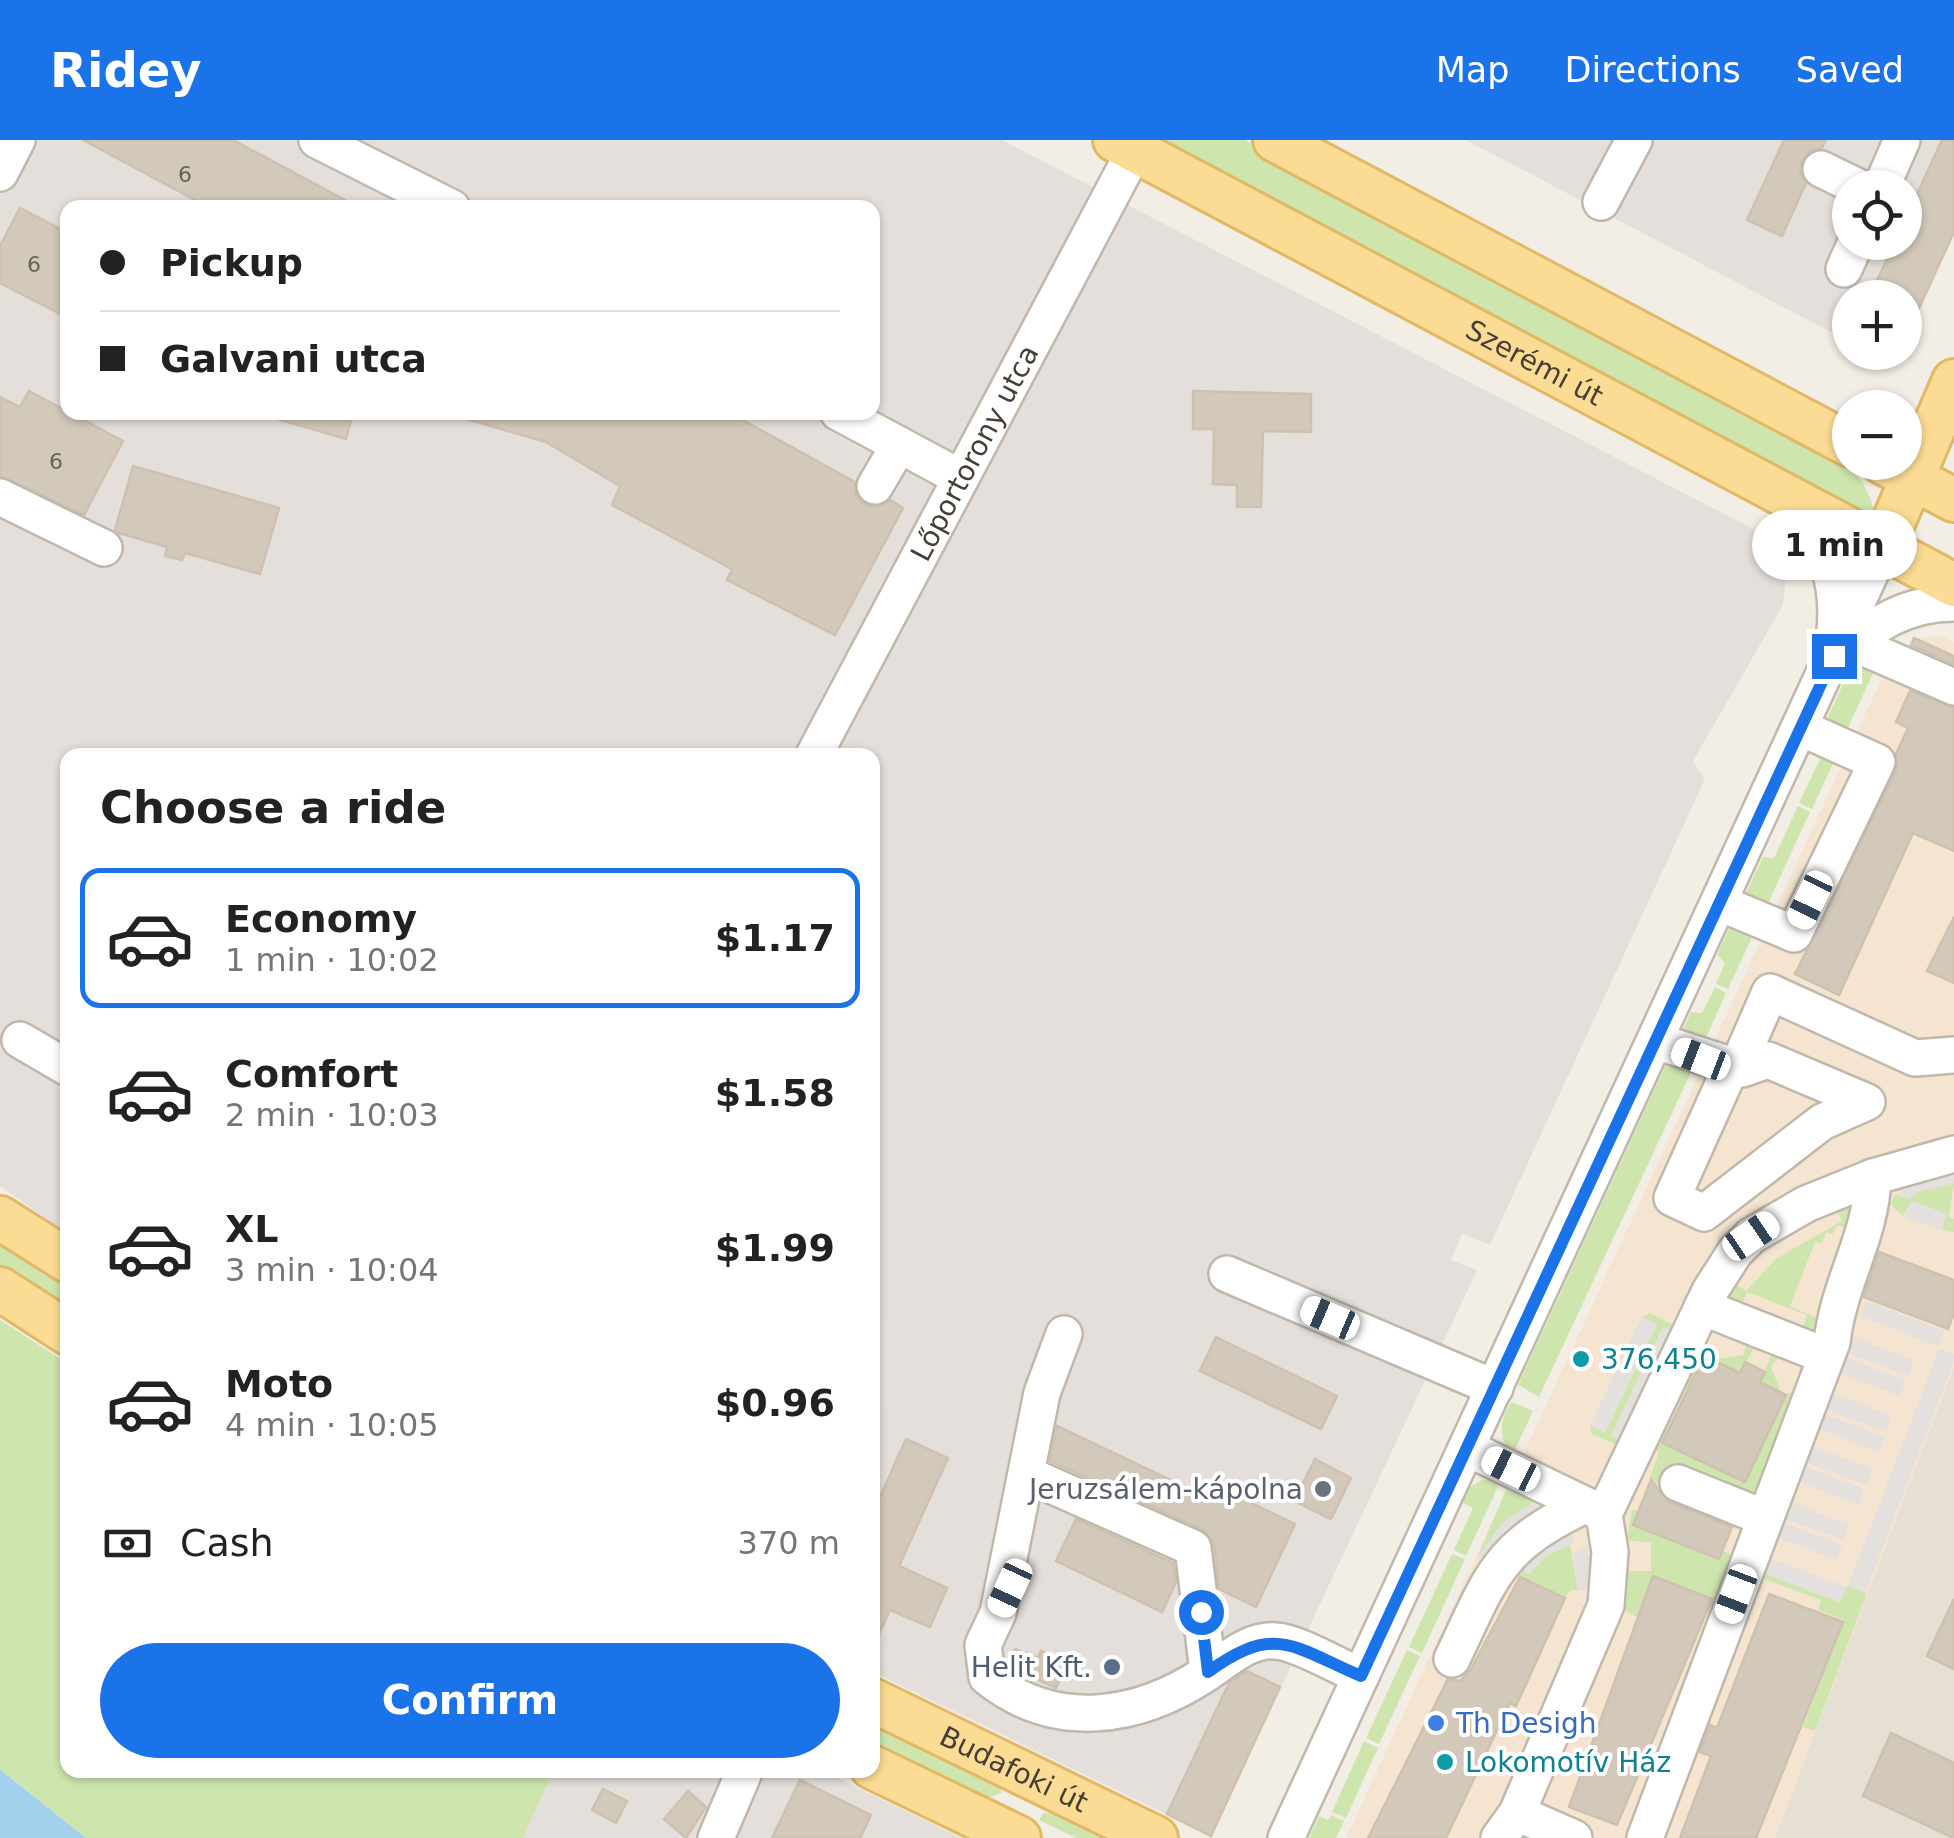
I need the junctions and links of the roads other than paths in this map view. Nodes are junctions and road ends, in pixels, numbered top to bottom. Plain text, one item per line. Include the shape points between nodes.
1 (17, 140) edge
2 (318, 140) edge
3 (1275, 140) edge
4 (1902, 140) edge
5 (1625, 143) edge
6 (1125, 145) edge
7 (1821, 170) dead end
8 (1889, 170) edge
9 (0, 173) edge
10 (1832, 175) edge
11 (436, 200) edge
12 (1601, 202) dead end
13 (1954, 381) edge
14 (853, 420) edge
15 (1922, 430) edge
16 (1832, 435) edge
17 (899, 445) junction
18 (961, 478) junction
19 (1894, 480) edge
20 (1915, 480) edge
21 (875, 486) dead end
22 (1789, 496) junction
23 (0, 497) edge
24 (1954, 500) edge
25 (1883, 546) junction
26 (104, 548) dead end
27 (1954, 585) edge
28 (1954, 602) edge
29 (1853, 643) junction
30 (1822, 683) junction
31 (1954, 687) edge
32 (1801, 728) junction
33 (818, 748) edge
34 (1720, 903) junction
35 (20, 1040) dead end
36 (1656, 1041) junction
37 (1954, 1055) edge
38 (60, 1063) edge
39 (1734, 1068) junction
40 (1954, 1154) edge
41 (1873, 1178) junction
42 (0, 1218) edge
43 (60, 1256) edge
44 (1227, 1274) dead end
45 (0, 1289) edge
46 (1702, 1307) junction
47 (60, 1327) edge
48 (1064, 1334) dead end
49 (1826, 1356) junction
50 (1495, 1388) junction
51 (1467, 1448) junction
52 (1041, 1480) junction
53 (1678, 1483) dead end
54 (1595, 1510) junction
55 (1765, 1518) junction
56 (1452, 1659) dead end
57 (1208, 1672) junction
58 (1361, 1676) junction
59 (880, 1704) edge
60 (880, 1770) edge
61 (742, 1778) edge
62 (1037, 1780) junction
63 (1508, 1826) edge
64 (1015, 1836) edge
65 (716, 1838) edge
66 (1156, 1838) edge
67 (1286, 1838) edge
68 (1574, 1838) edge
69 (1645, 1838) edge

1 - 9 street
2 - 11 street
3 - 16 main road
4 - 8 street
5 - 12 street
6 - 18 street, Lőportorony utca
6 - 22 main road, Szerémi út
7 - 10 street
13 - 15 main road
14 - 17 street
17 - 18 street
17 - 21 street
18 - 33 street, Lőportorony utca
19 - 25 main road
20 - 24 main road
22 - 25 main road, Szerémi út
22 - 30 street via 1827,554 1835,585 1834,636
23 - 26 street
25 - 27 main road, Szerémi út
25 - 30 street
28 - 29 street via 1916,606
29 - 30 street
29 - 31 street
30 - 32 street
32 - 34 street
32 - 34 street via 1877,762 1794,934
34 - 36 street
35 - 38 street
36 - 39 street
36 - 50 street
37 - 39 street via 1915,1058 1770,992
39 - 39 street via 1768,1060 1867,1102 1822,1122 1704,1212 1672,1198
40 - 41 street
41 - 46 street via 1806,1204 1751,1236
41 - 49 street via 1872,1216 1844,1284
42 - 43 main road
44 - 50 street
45 - 47 main road
46 - 49 street
46 - 54 street
48 - 52 street via 1042,1393
49 - 55 street
50 - 51 street
51 - 54 street
51 - 58 street
52 - 57 street via 1193,1548
52 - 57 street via 983,1645 987,1677 1036,1707 1064,1715 1145,1706
53 - 55 street
54 - 56 street via 1536,1529 1508,1552
54 - 63 street via 1610,1552 1606,1605
55 - 69 street
57 - 58 street via 1256,1644 1278,1640
58 - 67 street
59 - 62 main road, Budafoki út
60 - 64 main road
61 - 65 street
62 - 64 main road
62 - 66 main road, Budafoki út
63 - 68 street

